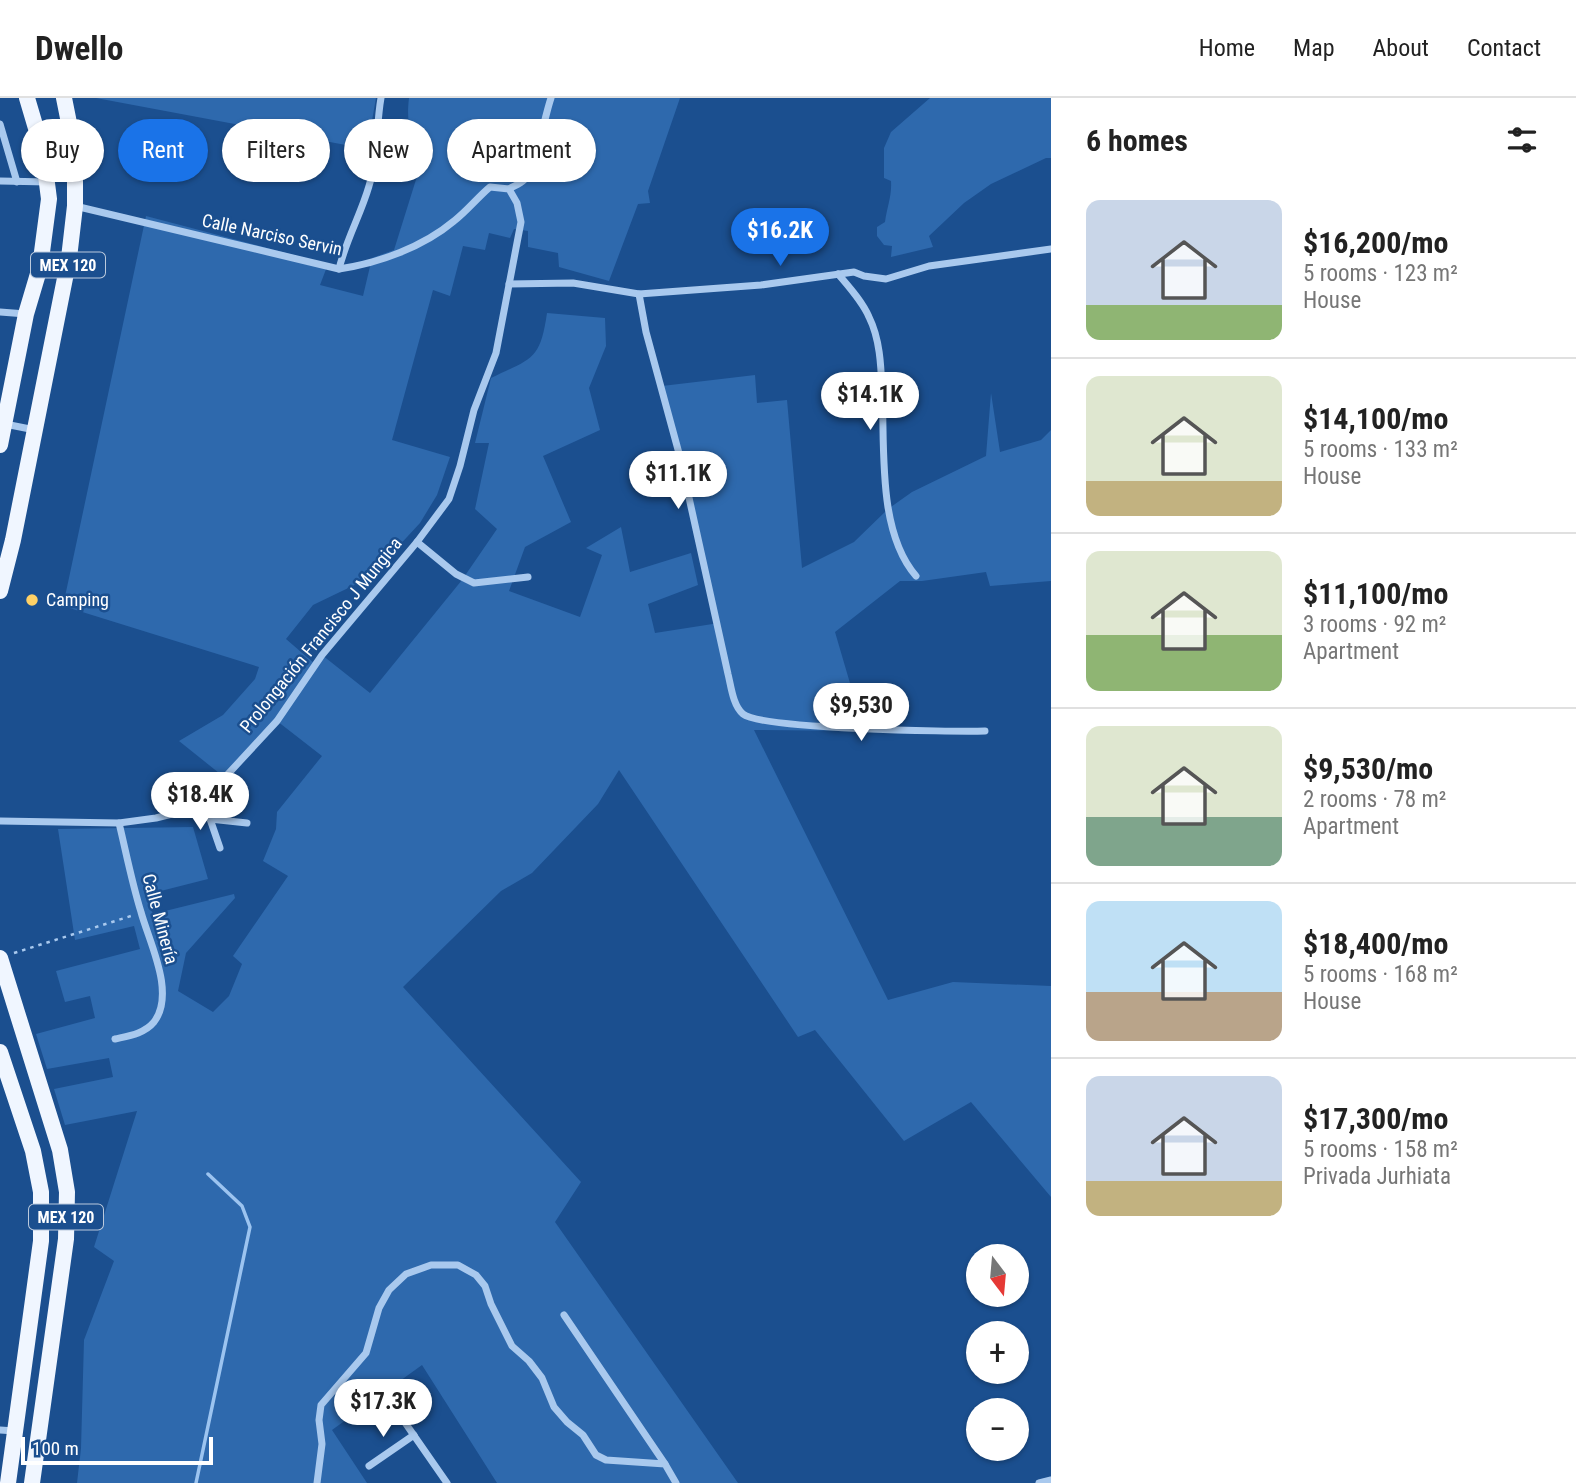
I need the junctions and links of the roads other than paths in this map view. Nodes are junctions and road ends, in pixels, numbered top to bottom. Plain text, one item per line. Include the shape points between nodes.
1 (27, 98) edge
2 (64, 98) edge
3 (381, 98) edge
4 (551, 98) edge
5 (33, 119) edge
6 (0, 124) edge
7 (0, 181) edge
8 (17, 182) junction
9 (21, 182) edge
10 (48, 182) edge
11 (509, 189) junction
12 (75, 206) junction
13 (1051, 250) edge
14 (340, 269) junction
15 (838, 274) junction
16 (509, 284) junction
17 (639, 294) junction
18 (0, 312) edge
19 (26, 314) junction
20 (2, 424) edge
21 (35, 430) junction
22 (0, 445) edge
23 (417, 542) junction
24 (916, 576) dead end
25 (528, 577) dead end
26 (0, 591) edge
27 (985, 731) dead end
28 (195, 806) junction
29 (210, 819) junction
30 (0, 821) edge
31 (119, 822) junction
32 (247, 823) dead end
33 (220, 848) dead end
34 (6, 956) edge
35 (115, 1039) dead end
36 (0, 1052) edge
37 (564, 1315) dead end
38 (390, 1401) dead end
39 (8, 1431) edge
40 (414, 1435) junction
41 (665, 1464) junction
42 (369, 1466) dead end
43 (1051, 1480) edge
44 (8, 1483) edge
45 (32, 1483) edge
46 (317, 1483) edge
47 (447, 1483) edge
48 (676, 1483) edge
49 (1039, 1483) edge

1 - 5 main road, MEX 120
2 - 12 main road, MEX 120 via 75,153
3 - 14 street via 370,183
4 - 11 street via 532,167 524,180
6 - 8 street
7 - 8 street
8 - 9 street
10 - 19 main road, MEX 120 via 40,267
11 - 14 street, Calle Narciso Servin via 490,187 429,238 393,255
11 - 16 street via 521,222
12 - 14 street, Calle Narciso Servin
12 - 21 main road, MEX 120
13 - 15 street via 929,266 886,279 854,272
15 - 17 street
15 - 24 street via 869,317 877,340 886,491 905,563
16 - 17 street via 573,283
16 - 23 street, Prolongación Francisco J Mungica via 496,353 449,499
17 - 27 street via 728,674 743,715 755,720 888,730
18 - 19 street
19 - 20 main road, MEX 120
20 - 21 street
20 - 22 main road, MEX 120
21 - 26 main road, MEX 120
23 - 25 street via 456,575 474,583
23 - 28 street, Prolongación Francisco J Mungica via 323,655 277,721
28 - 29 street
28 - 31 street, Prolongación Francisco J Mungica via 156,818
29 - 32 street
29 - 33 street
30 - 31 street, Prolongación Francisco J Mungica
31 - 35 street, Calle Minería via 162,988 154,1022 141,1032
34 - 45 main road, MEX 120 via 60,1150 67,1192 66,1239
36 - 39 main road, MEX 120 via 33,1151 41,1192 41,1241
37 - 41 street
38 - 40 street
39 - 44 main road, MEX 120
40 - 42 street
40 - 47 street
41 - 46 street via 606,1460 596,1455 554,1406 529,1361 512,1346 476,1275 458,1265 431,1265 406,1274 389,1290 366,1353 321,1405
41 - 48 street
43 - 49 street

